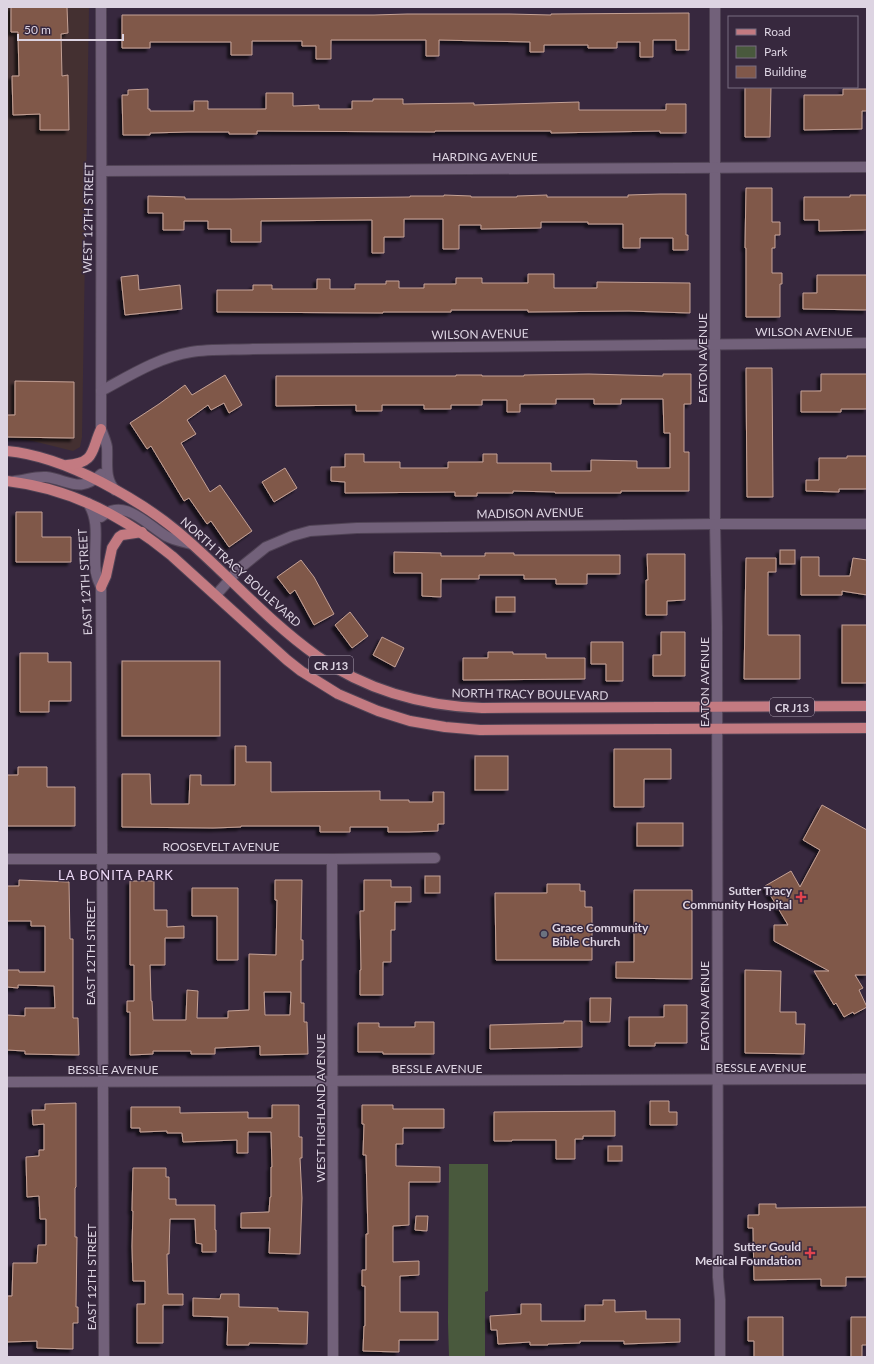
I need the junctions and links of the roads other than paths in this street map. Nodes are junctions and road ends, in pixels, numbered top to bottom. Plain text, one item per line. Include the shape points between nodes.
1 (100, 7) edge
2 (715, 7) edge
3 (867, 167) edge
4 (715, 168) junction
5 (102, 171) junction
6 (715, 344) junction
7 (867, 344) edge
8 (101, 391) junction
9 (101, 429) junction
10 (7, 451) edge
11 (64, 465) junction
12 (107, 466) junction
13 (95, 479) junction
14 (8, 482) edge
15 (116, 490) junction
16 (88, 503) junction
17 (107, 512) junction
18 (96, 524) junction
19 (715, 524) junction
20 (867, 524) edge
21 (142, 532) junction
22 (192, 544) junction
23 (230, 580) junction
24 (101, 587) junction
25 (216, 595) junction
26 (867, 706) edge
27 (717, 707) junction
28 (717, 728) junction
29 (867, 728) edge
30 (103, 858) junction
31 (435, 858) dead end
32 (7, 859) edge
33 (332, 859) junction
34 (717, 1080) junction
35 (867, 1080) edge
36 (332, 1081) junction
37 (7, 1082) edge
38 (102, 1082) junction
39 (104, 1357) edge
40 (334, 1357) edge
41 (720, 1357) edge

1 - 5 street, WEST 12TH STREET
2 - 4 street, EATON AVENUE
3 - 4 street, HARDING AVENUE
4 - 5 street, HARDING AVENUE
4 - 6 street, EATON AVENUE
5 - 8 street, WEST 12TH STREET
6 - 7 street, WILSON AVENUE
6 - 8 street, WILSON AVENUE via 253,349 192,352 171,357 145,368
6 - 19 street, EATON AVENUE
8 - 9 street, WEST 12TH STREET
9 - 11 main road via 91,457 84,462
9 - 12 street via 107,446
10 - 11 main road, NORTH TRACY BOULEVARD / CR J13 via 36,456
11 - 13 main road, NORTH TRACY BOULEVARD / CR J13
12 - 13 street
12 - 15 street via 109,482
13 - 14 street via 78,485 47,477
13 - 15 main road, NORTH TRACY BOULEVARD / CR J13
14 - 16 main road, CR J13 via 58,491
15 - 22 main road, NORTH TRACY BOULEVARD / CR J13 via 161,518
16 - 17 main road, CR J13
16 - 18 street, EAST 12TH STREET
17 - 18 street
17 - 21 main road, CR J13
17 - 22 street via 123,510 166,536
18 - 24 street, EAST 12TH STREET via 96,572
19 - 20 street, MADISON AVENUE
19 - 23 street, MADISON AVENUE via 357,528 310,531 266,547
19 - 27 street, EATON AVENUE
21 - 24 main road via 119,537 112,548
21 - 25 main road, CR J13
22 - 23 main road, NORTH TRACY BOULEVARD / CR J13
23 - 25 street, MADISON AVENUE
23 - 27 main road, NORTH TRACY BOULEVARD / CR J13 via 286,632 317,656 368,685 406,698 448,706 477,708
24 - 30 street, EAST 12TH STREET
25 - 28 main road, CR J13 via 281,656 314,680 361,705 410,721 480,730
26 - 27 main road, NORTH TRACY BOULEVARD / CR J13
27 - 28 street, EATON AVENUE
28 - 29 main road, CR J13
28 - 34 street, EATON AVENUE
30 - 32 street, ROOSEVELT AVENUE
30 - 33 street, ROOSEVELT AVENUE
30 - 38 street, EAST 12TH STREET
31 - 33 street, ROOSEVELT AVENUE
33 - 36 street, WEST HIGHLAND AVENUE
34 - 35 street, BESSLE AVENUE
34 - 36 street, BESSLE AVENUE
34 - 41 street, EATON AVENUE
36 - 38 street, BESSLE AVENUE
36 - 40 street, WEST HIGHLAND AVENUE
37 - 38 street, BESSLE AVENUE
38 - 39 street, EAST 12TH STREET

